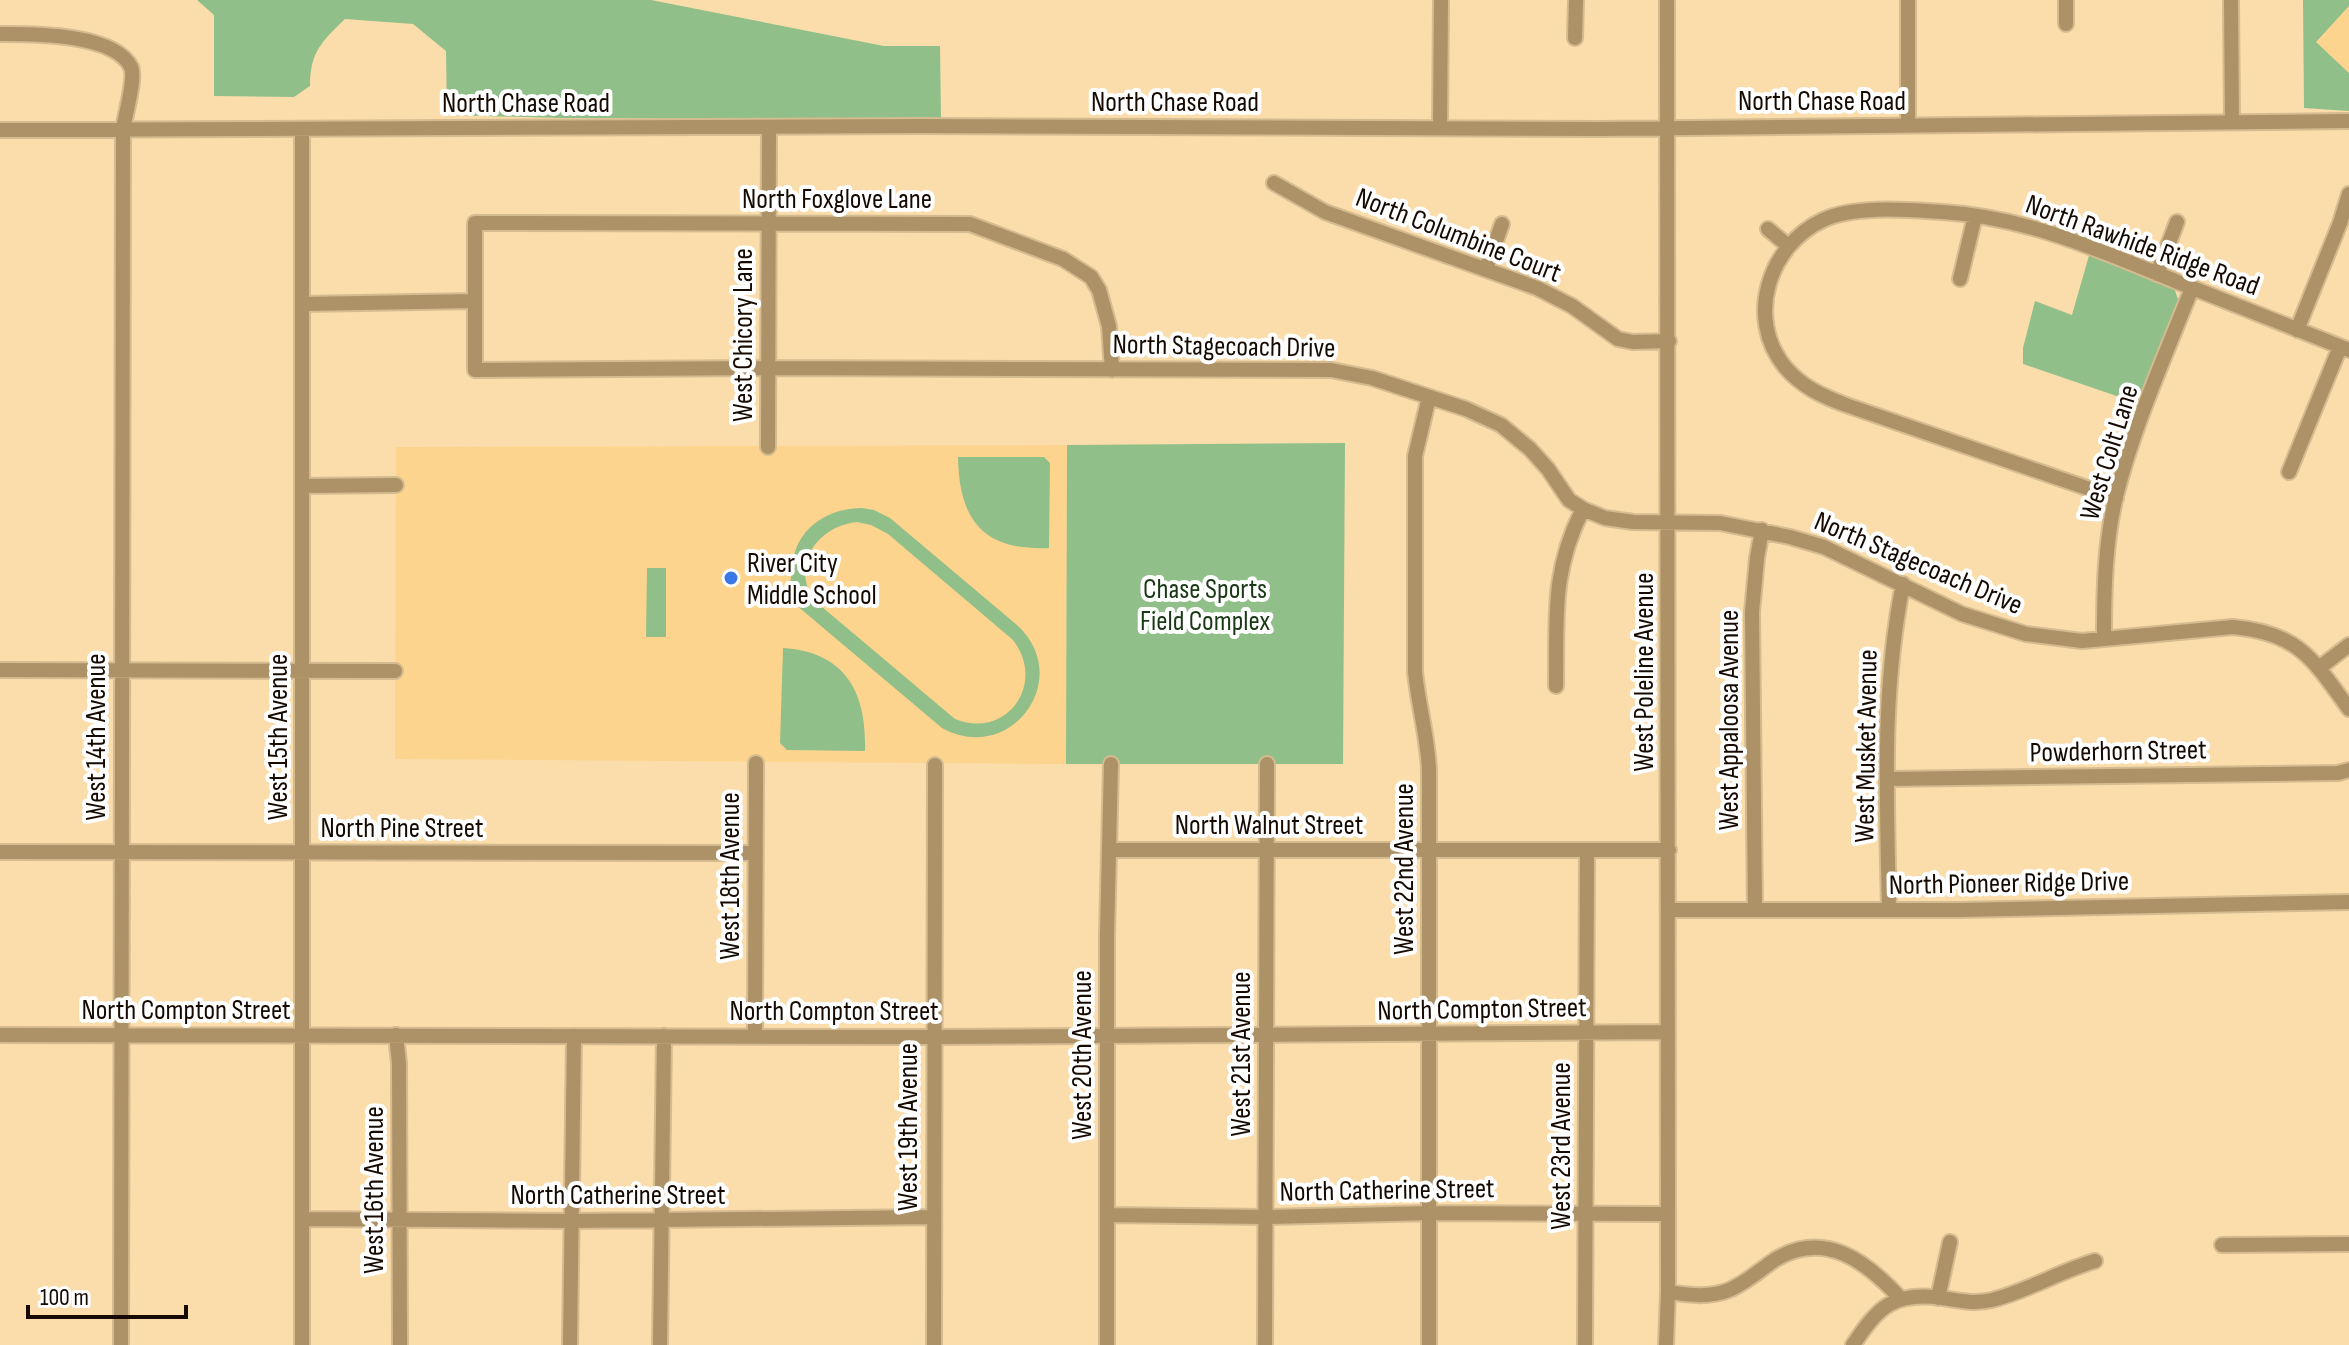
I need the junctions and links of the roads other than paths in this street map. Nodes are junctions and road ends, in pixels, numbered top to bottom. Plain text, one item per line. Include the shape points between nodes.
1 (1441, 0) edge
2 (1576, 0) edge
3 (1667, 0) edge
4 (1908, 0) edge
5 (2066, 0) edge
6 (2231, 0) edge
7 (2066, 24) dead end
8 (0, 34) edge
9 (1575, 38) dead end
10 (2349, 121) edge
11 (2232, 122) junction
12 (1908, 126) junction
13 (769, 127) junction
14 (1668, 127) junction
15 (1440, 128) junction
16 (123, 129) junction
17 (0, 130) edge
18 (302, 130) junction
19 (1274, 183) dead end
20 (2349, 194) edge
21 (1975, 216) junction
22 (2177, 222) dead end
23 (769, 224) junction
24 (1502, 224) dead end
25 (1768, 229) dead end
26 (1787, 245) junction
27 (1486, 269) junction
28 (2157, 274) junction
29 (1960, 279) dead end
30 (2192, 288) junction
31 (474, 301) junction
32 (303, 304) junction
33 (2297, 330) junction
34 (1669, 341) junction
35 (2344, 348) edge
36 (768, 368) junction
37 (1112, 370) junction
38 (1429, 397) junction
39 (768, 447) dead end
40 (2289, 472) dead end
41 (396, 485) dead end
42 (302, 486) junction
43 (2116, 498) junction
44 (1583, 509) junction
45 (1670, 522) junction
46 (1762, 530) junction
47 (1903, 584) junction
48 (2104, 637) junction
49 (2349, 645) edge
50 (2319, 668) junction
51 (121, 669) junction
52 (0, 670) edge
53 (303, 670) junction
54 (395, 671) dead end
55 (1556, 686) dead end
56 (2349, 709) edge
57 (756, 763) dead end
58 (1111, 764) dead end
59 (1267, 764) dead end
60 (935, 765) dead end
61 (2349, 770) edge
62 (1887, 779) junction
63 (1109, 850) junction
64 (1267, 850) junction
65 (1669, 850) junction
66 (1429, 851) junction
67 (1587, 851) junction
68 (0, 852) edge
69 (121, 852) junction
70 (303, 853) junction
71 (755, 853) junction
72 (2349, 902) edge
73 (1669, 910) junction
74 (1755, 910) junction
75 (1889, 910) junction
76 (1587, 1032) junction
77 (1668, 1032) junction
78 (0, 1035) edge
79 (120, 1035) junction
80 (302, 1035) junction
81 (396, 1035) junction
82 (1108, 1035) junction
83 (1266, 1035) junction
84 (1427, 1035) junction
85 (574, 1036) junction
86 (664, 1036) junction
87 (755, 1036) junction
88 (933, 1037) junction
89 (1430, 1213) junction
90 (1586, 1214) junction
91 (1668, 1214) junction
92 (1108, 1215) junction
93 (933, 1217) junction
94 (1265, 1217) junction
95 (303, 1219) junction
96 (661, 1220) junction
97 (400, 1221) junction
98 (572, 1221) junction
99 (1950, 1242) dead end
100 (2349, 1244) edge
101 (2222, 1245) dead end
102 (2095, 1261) dead end
103 (1668, 1292) junction
104 (1900, 1298) junction
105 (1938, 1298) junction
106 (121, 1345) edge
107 (302, 1345) edge
108 (400, 1345) edge
109 (570, 1345) edge
110 (660, 1345) edge
111 (934, 1345) edge
112 (1107, 1345) edge
113 (1265, 1345) edge
114 (1429, 1345) edge
115 (1585, 1345) edge
116 (1666, 1345) edge
117 (1853, 1345) edge

1 - 15 street
2 - 9 street
3 - 14 street, West Poleline Avenue
4 - 12 street
5 - 7 street
6 - 11 street
8 - 16 street, West 14th Avenue via 66,36 117,54 132,74
10 - 11 street, North Chase Road
11 - 12 street, North Chase Road
12 - 14 street, North Chase Road
13 - 15 street, North Chase Road
13 - 18 street, North Chase Road
13 - 23 street, West Chicory Lane
14 - 15 street, North Chase Road
14 - 34 street, West Poleline Avenue
16 - 17 street, North Chase Road
16 - 18 street, North Chase Road
16 - 51 street, West 14th Avenue
18 - 32 street, West 15th Avenue
19 - 27 street, North Columbine Court via 1325,212
20 - 33 street
21 - 26 street, North Rawhide Ridge Road via 1842,214 1821,221
21 - 28 street, North Rawhide Ridge Road via 2071,239
21 - 29 street
22 - 28 street
23 - 31 street, North Foxglove Lane via 475,223
23 - 36 street, West Chicory Lane
23 - 37 street, North Foxglove Lane via 970,224 1063,259 1091,277 1099,290 1109,326
24 - 27 street
25 - 26 street
26 - 43 street, North Rawhide Ridge Road via 1768,283 1766,322 1780,359 1800,383 1846,405
27 - 34 street, North Columbine Court via 1572,306 1618,339
28 - 30 street, North Rawhide Ridge Road
30 - 33 street, North Rawhide Ridge Road
30 - 43 street, West Colt Lane
31 - 32 street
31 - 36 street, North Stagecoach Drive via 475,370
32 - 42 street, West 15th Avenue
33 - 35 street, North Rawhide Ridge Road
34 - 45 street, West Poleline Avenue
35 - 40 street
36 - 37 street, North Stagecoach Drive
36 - 39 street, West Chicory Lane
37 - 38 street, North Stagecoach Drive via 1331,370
38 - 44 street, North Stagecoach Drive via 1501,425
38 - 66 street, West 22nd Avenue via 1415,456 1415,636 1418,704 1428,747
41 - 42 street
42 - 53 street, West 15th Avenue
43 - 48 street, West Colt Lane via 2105,564
44 - 45 street, North Stagecoach Drive via 1619,520
44 - 55 street via 1559,570
45 - 46 street, North Stagecoach Drive
45 - 65 street, West Poleline Avenue
46 - 47 street, North Stagecoach Drive via 1824,547
46 - 74 street, West Appaloosa Avenue via 1752,612
47 - 48 street, North Stagecoach Drive via 1962,614 2012,631 2082,641
47 - 62 street, West Musket Avenue via 1889,673
48 - 50 street, North Stagecoach Drive via 2251,629 2286,640
49 - 50 street
50 - 56 street, North Stagecoach Drive
51 - 52 street
51 - 53 street
51 - 69 street, West 14th Avenue
53 - 54 street
53 - 70 street, West 15th Avenue
57 - 71 street, West 18th Avenue
58 - 63 street, West 20th Avenue
59 - 64 street, West 21st Avenue
60 - 88 street, West 19th Avenue
61 - 62 street, Powderhorn Street
62 - 75 street, West Musket Avenue
63 - 64 street, North Walnut Street
63 - 82 street, West 20th Avenue
64 - 66 street, North Walnut Street
64 - 83 street, West 21st Avenue
65 - 67 street, North Walnut Street
65 - 73 street, West Poleline Avenue
66 - 67 street, North Walnut Street
66 - 84 street, West 22nd Avenue
67 - 76 street, West 23rd Avenue
68 - 69 street, North Pine Street
69 - 70 street, North Pine Street
69 - 79 street, West 14th Avenue
70 - 71 street, North Pine Street
70 - 80 street, West 15th Avenue
71 - 87 street, West 18th Avenue
72 - 75 street, North Pioneer Ridge Drive
73 - 74 street, North Pioneer Ridge Drive
73 - 77 street, West Poleline Avenue
74 - 75 street, North Pioneer Ridge Drive
76 - 77 street, North Compton Street
76 - 84 street, North Compton Street
76 - 90 street, West 23rd Avenue
77 - 91 street, West Poleline Avenue
78 - 79 street, North Compton Street
79 - 80 street, North Compton Street
79 - 106 street, West 14th Avenue
80 - 81 street, North Compton Street
80 - 95 street, West 15th Avenue
81 - 85 street, North Compton Street
81 - 97 street, West 16th Avenue
82 - 83 street, North Compton Street
82 - 88 street, North Compton Street
82 - 92 street, West 20th Avenue
83 - 84 street, North Compton Street
83 - 94 street, West 21st Avenue
84 - 89 street, West 22nd Avenue
85 - 86 street, North Compton Street
85 - 98 street
86 - 87 street, North Compton Street
86 - 96 street
87 - 88 street, North Compton Street
88 - 93 street, West 19th Avenue
89 - 90 street, North Catherine Street
89 - 94 street, North Catherine Street
89 - 114 street, West 22nd Avenue
90 - 91 street, North Catherine Street
90 - 115 street, West 23rd Avenue
91 - 103 street, West Poleline Avenue
92 - 94 street, North Catherine Street
92 - 112 street, West 20th Avenue
93 - 96 street, North Catherine Street
93 - 111 street, West 19th Avenue
94 - 113 street, West 21st Avenue
95 - 97 street, North Catherine Street
95 - 107 street, West 15th Avenue
96 - 98 street, North Catherine Street
96 - 110 street
97 - 98 street, North Catherine Street
97 - 108 street, West 16th Avenue
98 - 109 street
99 - 105 street
100 - 101 street
102 - 105 street via 1988,1301
103 - 104 street via 1699,1296 1730,1290 1791,1251 1818,1246 1845,1254
103 - 116 street, West Poleline Avenue
104 - 105 street
104 - 117 street via 1871,1320

